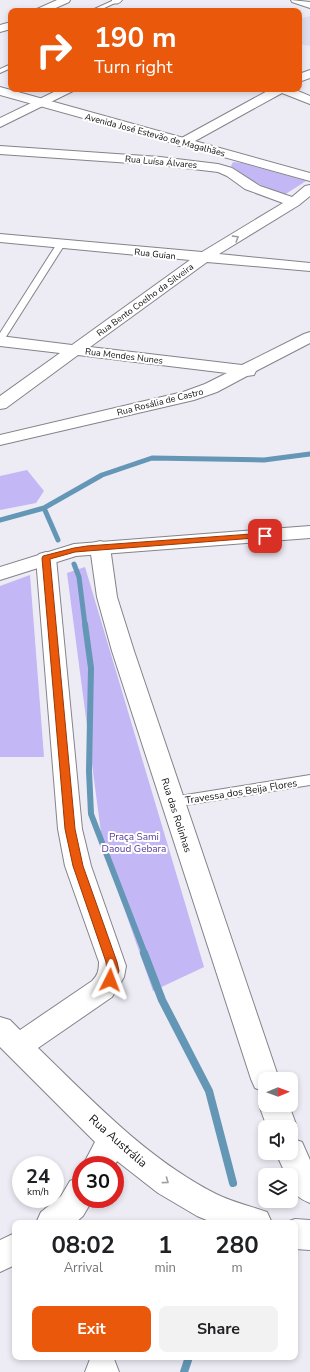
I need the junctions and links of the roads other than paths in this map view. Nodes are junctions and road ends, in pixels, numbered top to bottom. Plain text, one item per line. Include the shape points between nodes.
1 (65, 0) edge
2 (116, 1) edge
3 (48, 8) edge
4 (100, 8) edge
5 (0, 92) edge
6 (63, 92) edge
7 (275, 92) edge
8 (290, 92) edge
9 (310, 100) edge
10 (40, 103) junction
11 (0, 123) edge
12 (182, 143) junction
13 (0, 150) edge
14 (224, 154) junction
15 (228, 170) junction
16 (310, 177) edge
17 (310, 189) edge
18 (294, 202) junction
19 (0, 238) edge
20 (61, 244) junction
21 (203, 258) junction
22 (310, 268) edge
23 (310, 338) edge
24 (0, 340) edge
25 (75, 350) junction
26 (248, 371) junction
27 (0, 404) edge
28 (0, 440) edge
29 (310, 532) edge
30 (100, 547) junction
31 (46, 558) junction
32 (0, 574) edge
33 (310, 780) edge
34 (173, 802) junction
35 (9, 1038) edge
36 (263, 1072) edge
37 (113, 1140) junction
38 (103, 1156) edge
39 (295, 1160) edge
40 (310, 1188) edge
41 (72, 1206) edge
42 (56, 1220) edge
43 (248, 1220) edge
44 (298, 1234) edge
45 (310, 1235) edge
46 (12, 1250) edge
47 (0, 1256) edge

1 - 3 street
2 - 4 lane
5 - 10 street, Avenida José Estevão de Magalhães
6 - 10 street
7 - 12 street
8 - 9 street
10 - 11 street
10 - 12 street, Avenida José Estevão de Magalhães
12 - 14 street, Avenida José Estevão de Magalhães
13 - 15 street, Rua Luísa Álvares via 160,160
14 - 15 street via 229,160
14 - 16 street, Avenida José Estevão de Magalhães
15 - 18 street, Rua Luísa Álvares via 255,188
17 - 18 street
21 -> 18 street, Rua Bento Coelho da Silveira
19 - 20 street, Rua Guian
20 - 21 street, Rua Guian
20 - 24 lane
21 - 22 street, Rua Guian
21 - 25 street, Rua Bento Coelho da Silveira
23 - 26 street, Rua Rosália de Castro
24 - 25 street, Rua Mendes Nunes
25 - 26 street, Rua Mendes Nunes
25 - 27 street, Rua Bento Coelho da Silveira
26 - 28 street, Rua Rosália de Castro via 188,396
29 - 30 street
30 - 31 street via 74,550
30 - 34 street, Rua das Rolinhas via 107,597
31 - 32 street
31 - 35 street via 70,829 78,866 113,971 110,980 102,989
33 - 34 lane, Travessa dos Beija Flores
34 - 36 street, Rua das Rolinhas
35 - 37 street, Rua Austrália
37 - 38 street
37 -> 43 street, Rua Austrália via 169,1183 208,1206
39 - 40 street
41 - 42 street
44 - 45 street
46 - 47 street

